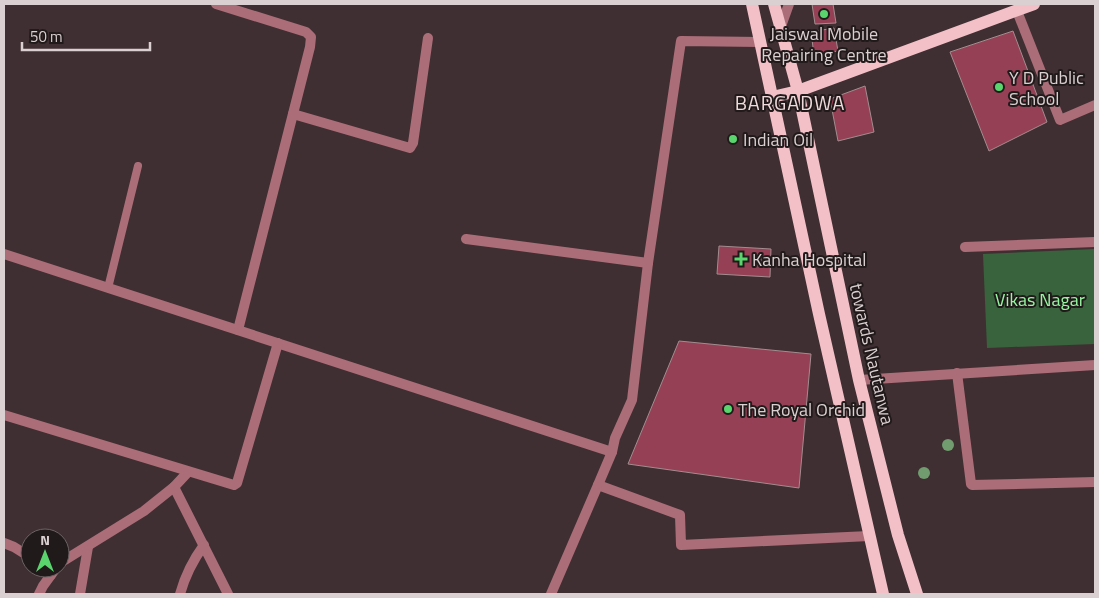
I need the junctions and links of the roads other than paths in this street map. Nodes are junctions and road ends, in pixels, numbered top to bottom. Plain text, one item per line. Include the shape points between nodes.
1 (216, 4) edge
2 (752, 4) edge
3 (774, 4) edge
4 (789, 4) edge
5 (1034, 4) edge
6 (1017, 11) junction
7 (780, 30) junction
8 (428, 38) dead end
9 (760, 42) junction
10 (798, 91) junction
11 (772, 97) junction
12 (1095, 105) edge
13 (293, 114) junction
14 (138, 166) dead end
15 (466, 239) dead end
16 (1095, 242) edge
17 (965, 247) dead end
18 (4, 254) edge
19 (648, 263) junction
20 (108, 288) junction
21 (238, 330) junction
22 (278, 343) junction
23 (1095, 365) edge
24 (957, 373) junction
25 (859, 380) junction
26 (4, 415) edge
27 (612, 452) junction
28 (188, 472) junction
29 (1095, 482) edge
30 (598, 485) junction
31 (174, 487) junction
32 (869, 536) junction
33 (4, 543) edge
34 (204, 545) junction
35 (88, 547) junction
36 (20, 551) edge
37 (70, 557) edge
38 (46, 578) edge
39 (39, 594) edge
40 (80, 594) edge
41 (180, 594) edge
42 (228, 594) edge
43 (551, 594) edge
44 (883, 594) edge
45 (917, 594) edge

1 - 13 street via 306,32 311,38
2 - 9 main road
3 - 7 main road, towards Nautanwa
4 - 7 street
5 - 6 main road
6 - 10 main road
6 - 12 street via 1060,120
7 - 10 main road, towards Nautanwa
8 - 13 street via 410,148
9 - 11 main road
9 - 19 street via 681,41
10 - 11 main road
10 - 25 main road, towards Nautanwa
11 - 32 main road
13 - 21 street
14 - 20 lane
15 - 19 street
16 - 17 street
18 - 20 street
19 - 27 street via 632,400
20 - 21 street
21 - 22 street
22 - 27 street
22 - 28 street via 237,482 230,484
23 - 24 street
24 - 25 street
24 - 29 street via 970,484
25 - 45 main road, towards Nautanwa via 898,535
26 - 28 street
27 - 30 street
28 - 31 street
30 - 32 street via 680,515 681,545
30 - 43 street
31 - 34 street
31 - 35 street via 144,511
32 - 44 main road
33 - 36 street
34 - 41 street via 194,559
34 - 42 street
35 - 37 street
35 - 40 street
38 - 39 street

